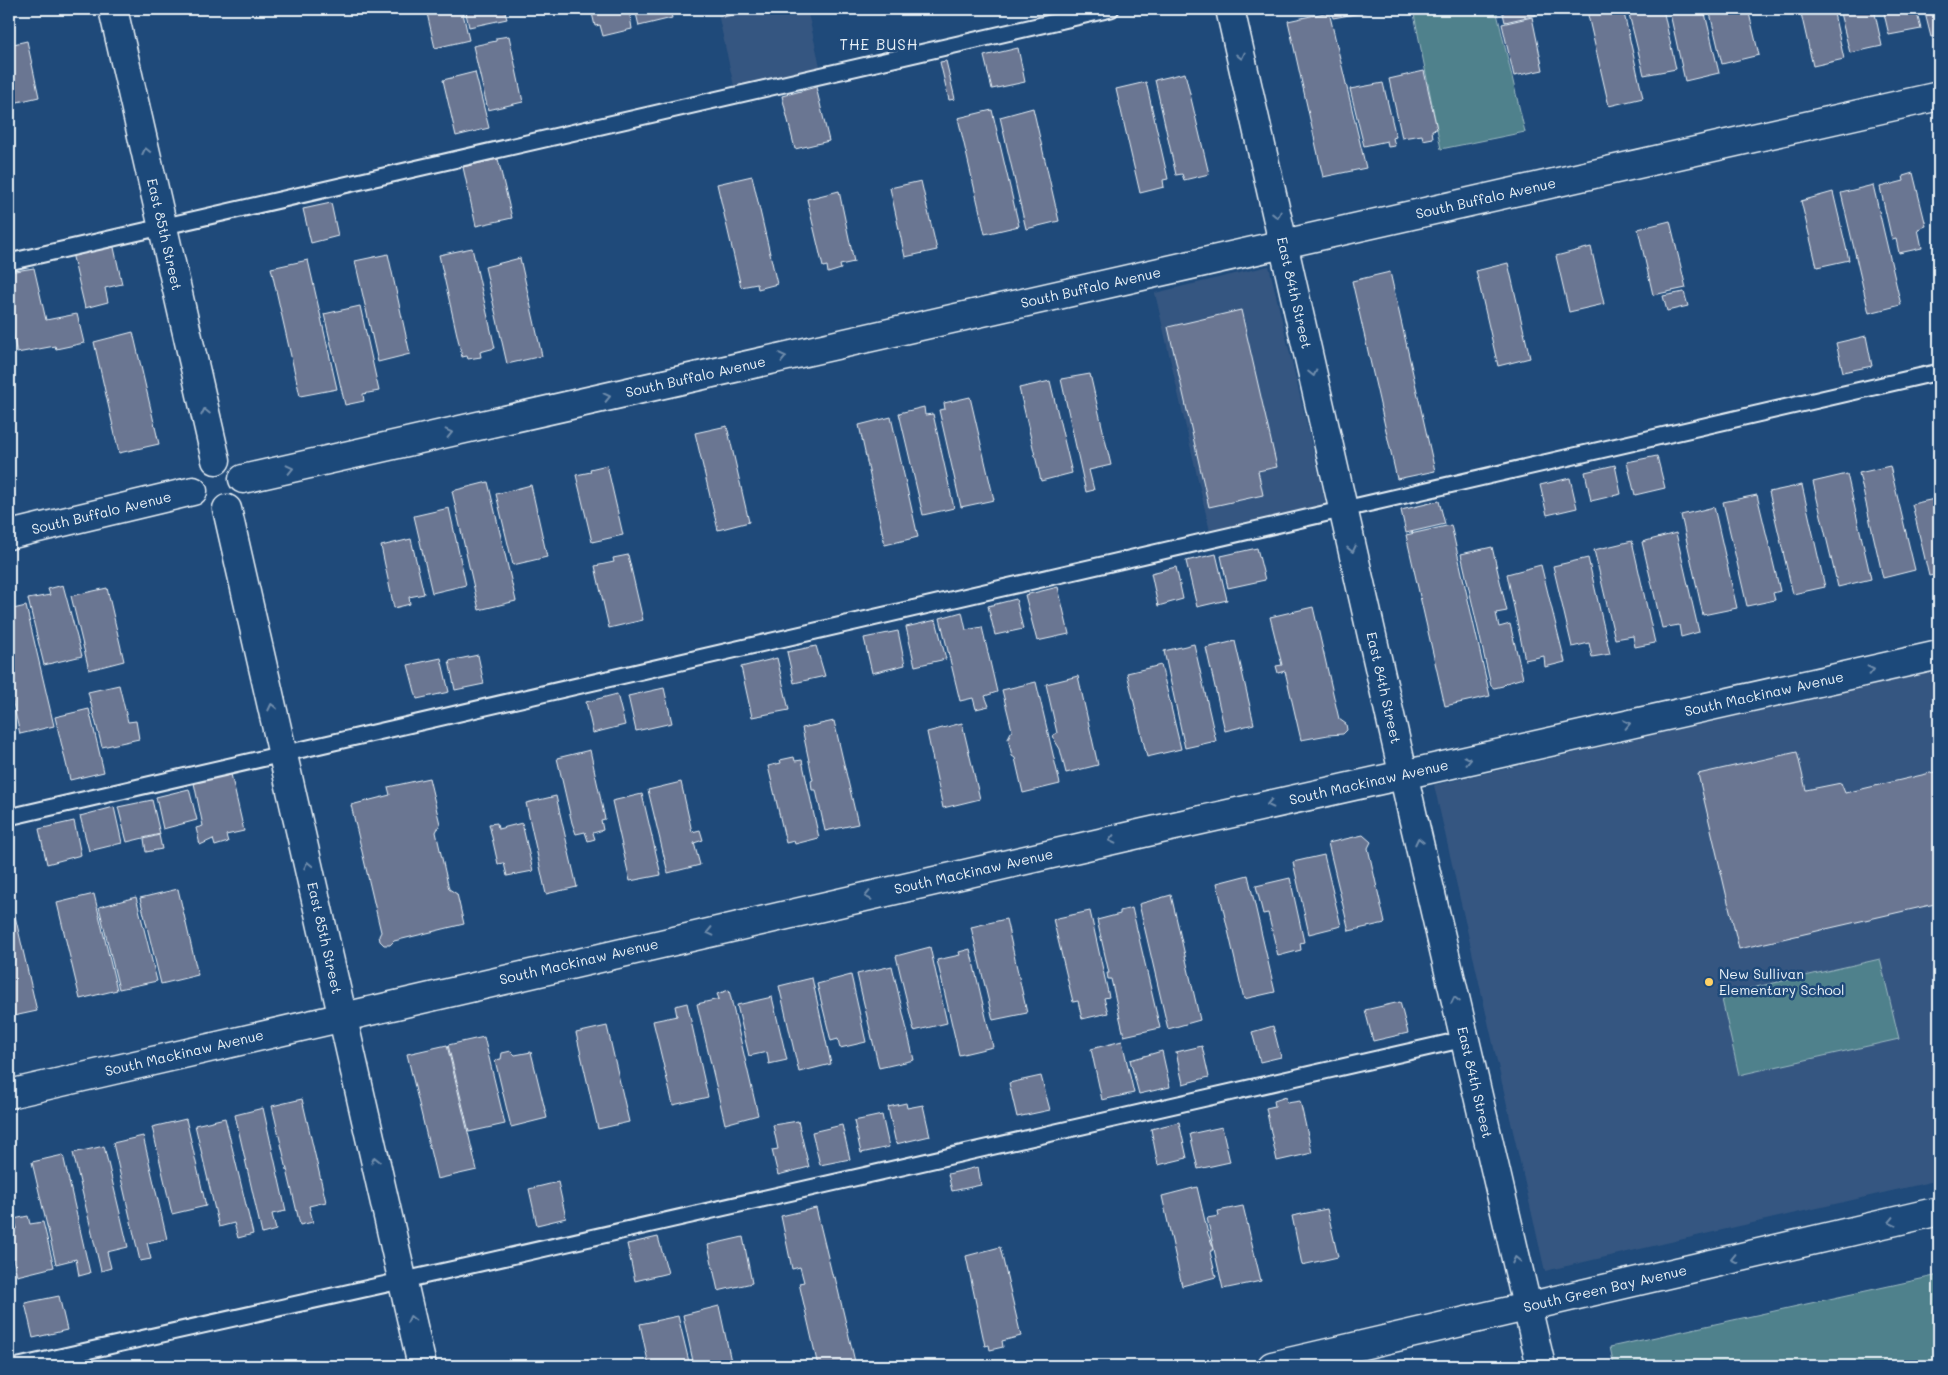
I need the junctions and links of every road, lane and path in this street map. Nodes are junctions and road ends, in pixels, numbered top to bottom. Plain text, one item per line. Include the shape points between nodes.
1 (114, 9) edge
2 (1110, 9) edge
3 (1230, 9) edge
4 (1939, 96) edge
5 (163, 226) junction
6 (1283, 244) junction
7 (9, 262) edge
8 (1939, 372) edge
9 (216, 460) junction
10 (243, 479) junction
11 (193, 491) junction
12 (227, 509) junction
13 (1344, 510) junction
14 (9, 534) edge
15 (1939, 655) edge
16 (283, 754) junction
17 (1403, 774) junction
18 (9, 817) edge
19 (342, 1016) junction
20 (1465, 1039) junction
21 (9, 1094) edge
22 (1939, 1211) edge
23 (403, 1281) junction
24 (1527, 1308) junction
25 (19, 1366) edge
26 (422, 1366) edge
27 (1272, 1366) edge
28 (1541, 1366) edge

5 -> 1 street, East 85th Street
2 - 5 lane
3 -> 6 street, East 84th Street
4 - 6 street, South Buffalo Avenue
5 - 7 lane
9 -> 5 street, East 85th Street
10 -> 6 street, South Buffalo Avenue
6 -> 13 street, East 84th Street
8 - 13 lane
9 - 10 street via 230,462
9 - 11 street via 207,462 194,474
10 - 12 street via 239,500
11 - 12 street via 195,498 206,508
11 - 14 street, South Buffalo Avenue
16 -> 12 street, East 85th Street
13 - 16 lane
13 -> 17 street, East 84th Street
17 -> 15 street, South Mackinaw Avenue
16 - 18 lane
19 -> 16 street, East 85th Street
17 -> 19 street, South Mackinaw Avenue
20 -> 17 street, East 84th Street
19 - 21 street, South Mackinaw Avenue
23 -> 19 street, East 85th Street
20 - 23 lane
24 -> 20 street, East 84th Street
22 -> 24 street, South Green Bay Avenue
23 - 25 lane
26 -> 23 street, East 85th Street
24 - 27 street, South Green Bay Avenue
24 - 28 street, East 84th Street

